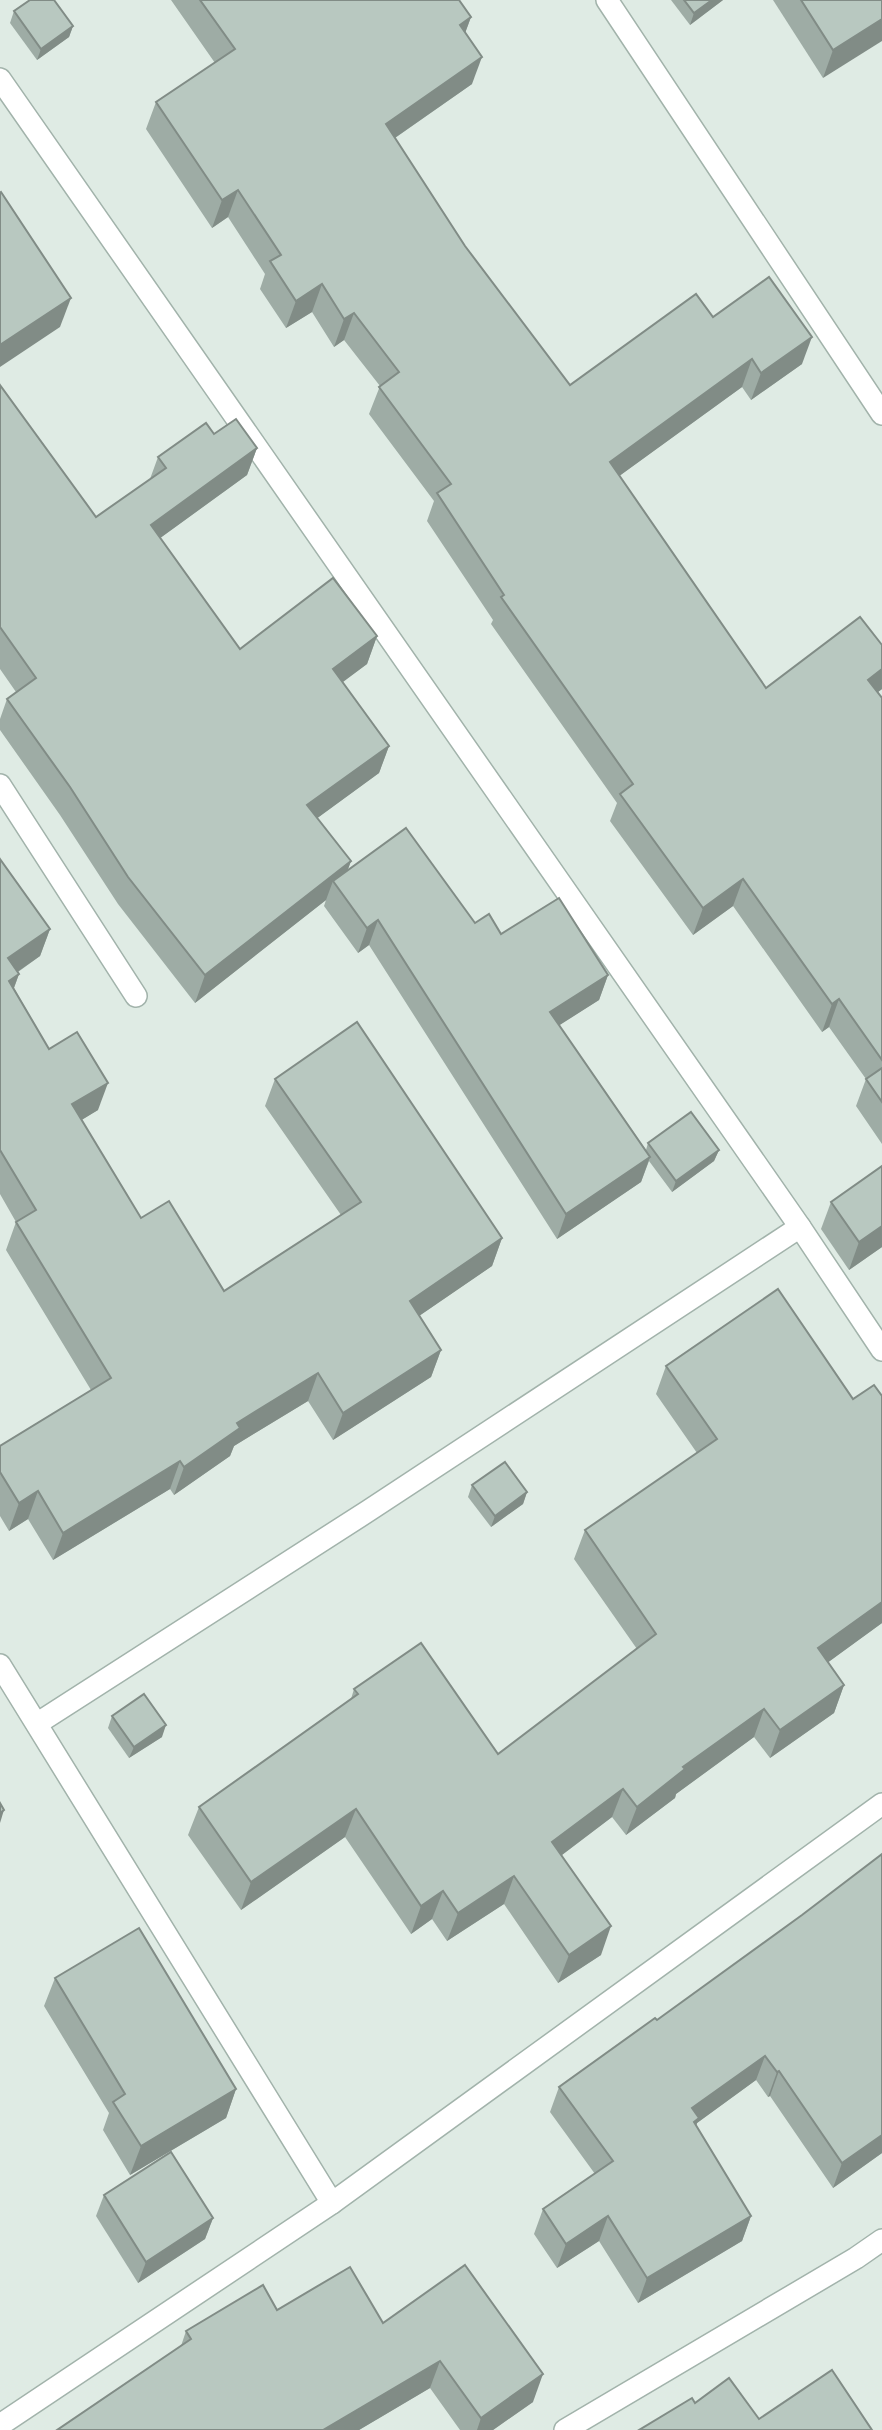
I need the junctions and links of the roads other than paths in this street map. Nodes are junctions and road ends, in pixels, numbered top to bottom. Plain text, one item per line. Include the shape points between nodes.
1 (607, 0) edge
2 (0, 79) edge
3 (882, 414) edge
4 (0, 785) edge
5 (136, 996) dead end
6 (800, 1227) junction
7 (882, 1350) edge
8 (0, 1665) edge
9 (38, 1723) junction
10 (882, 1804) edge
11 (332, 2203) junction
12 (882, 2240) edge
13 (0, 2426) edge
14 (565, 2430) edge

1 - 3 street
2 - 6 street
4 - 5 street
6 - 7 street
6 - 9 street
8 - 9 street
9 - 11 street
10 - 11 street
11 - 13 street
12 - 14 street

